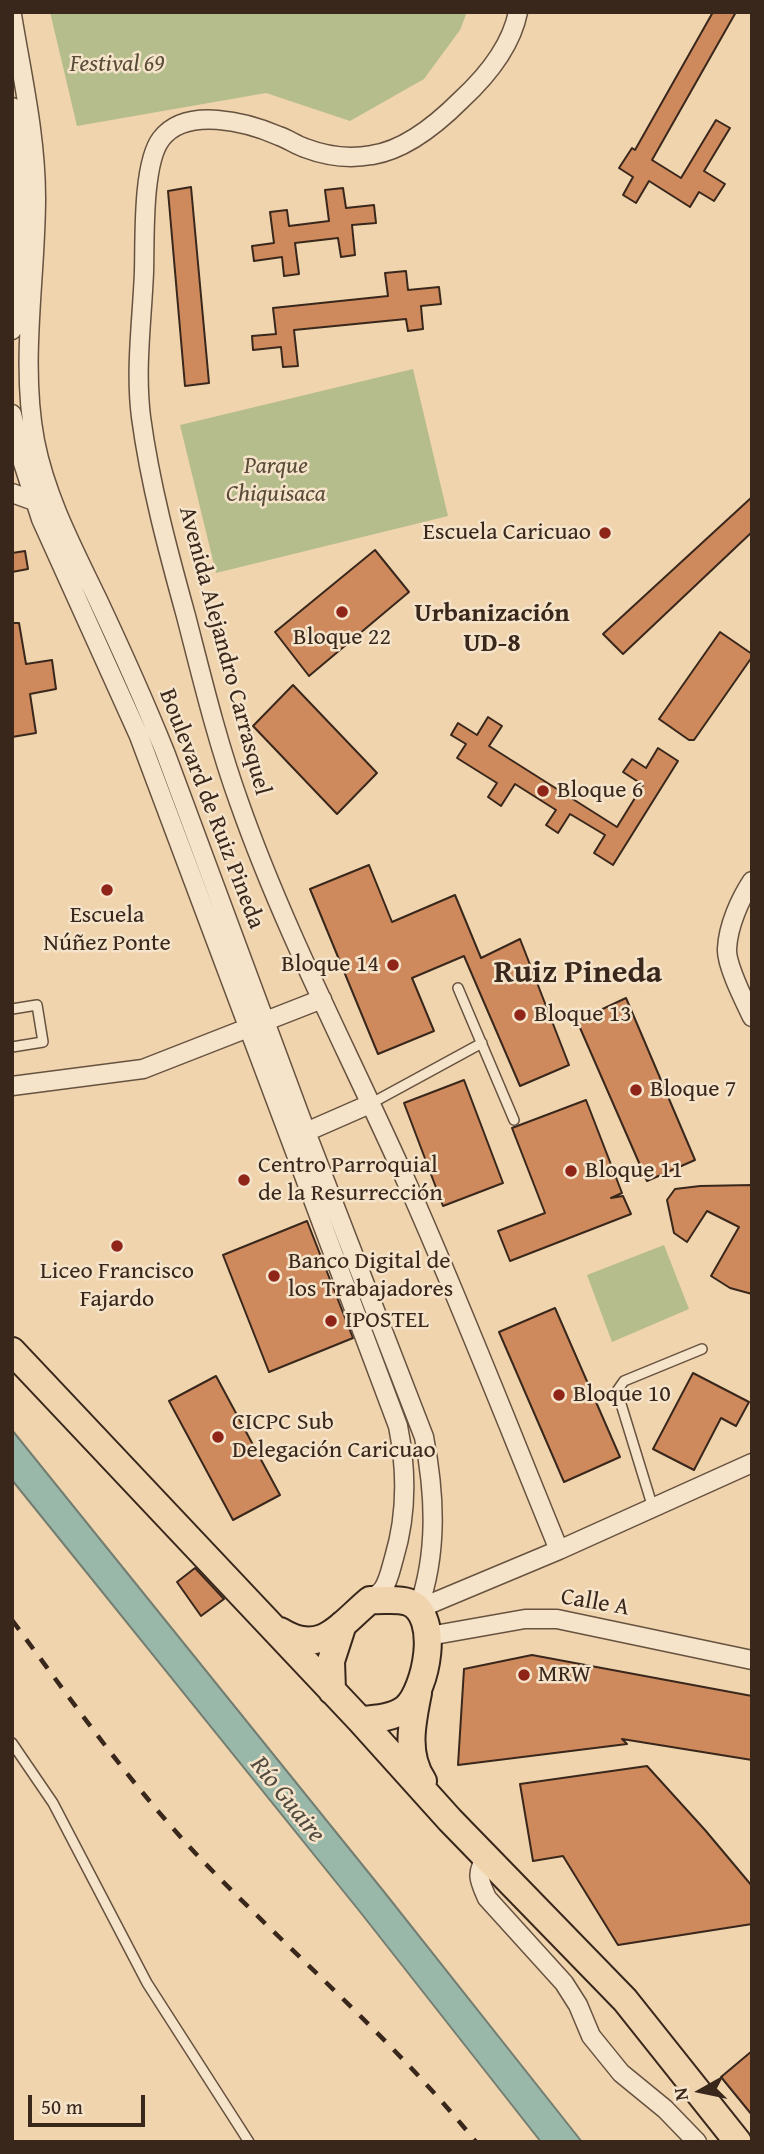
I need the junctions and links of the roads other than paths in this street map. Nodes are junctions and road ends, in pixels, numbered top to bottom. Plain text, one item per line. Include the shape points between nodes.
1 (518, 12) edge
2 (12, 15) edge
3 (12, 107) edge
4 (12, 330) edge
5 (12, 414) edge
6 (12, 482) edge
7 (31, 494) edge
8 (752, 881) edge
9 (458, 988) dead end
10 (322, 999) junction
11 (12, 1009) edge
12 (752, 1017) edge
13 (265, 1021) junction
14 (247, 1029) junction
15 (482, 1044) junction
16 (12, 1046) edge
17 (12, 1086) edge
18 (370, 1104) junction
19 (514, 1120) dead end
20 (306, 1132) junction
21 (702, 1349) dead end
22 (12, 1351) edge
23 (12, 1369) edge
24 (93, 1437) junction
25 (752, 1463) edge
26 (653, 1508) junction
27 (559, 1550) junction
28 (370, 1600) junction
29 (418, 1609) junction
30 (266, 1622) junction
31 (343, 1625) junction
32 (429, 1636) junction
33 (752, 1660) edge
34 (419, 1687) junction
35 (332, 1691) junction
36 (360, 1720) junction
37 (12, 1743) edge
38 (450, 1819) junction
39 (487, 1857) junction
40 (249, 2142) edge
41 (697, 2142) edge
42 (738, 2142) edge

1 - 10 street, Avenida Alejandro Carrasquel via 500,56 479,84 443,118 377,155 331,155 243,123 191,121 172,128 158,141 151,164 138,350 150,469 172,567 238,801
2 - 7 street, Boulevard de Ruiz Pineda via 35,148 29,351 35,439
3 - 4 street via 19,201
5 - 7 street, Boulevard de Ruiz Pineda
6 - 7 street
7 - 13 street, Boulevard de Ruiz Pineda via 141,693
7 - 14 street, Boulevard de Ruiz Pineda via 139,736
8 - 12 street via 734,916 726,950
9 - 15 lane
10 - 13 street
10 - 18 street, Avenida Alejandro Carrasquel
11 - 16 lane via 37,1005 43,1042
13 - 14 street
13 - 20 street, Boulevard de Ruiz Pineda
14 - 17 street via 143,1069
14 - 28 street, Boulevard de Ruiz Pineda via 398,1426 403,1451 402,1528 389,1575 382,1590
15 - 18 lane
15 - 19 lane
18 - 20 street
18 - 27 street, Avenida Alejandro Carrasquel
20 - 29 street, Boulevard de Ruiz Pineda via 424,1437 434,1516
21 - 26 lane via 624,1381 618,1391
22 - 24 main road
23 - 24 main road
24 - 30 main road
25 - 26 street
26 - 27 street
27 - 29 street
28 - 29 main road via 408,1602
28 - 31 main road
29 - 32 main road
30 - 31 main road via 293,1640 311,1642
30 - 35 main road
31 - 35 main road via 331,1661
32 - 33 street, Calle A via 525,1619 557,1619
32 - 34 main road
34 - 36 main road via 402,1711
34 - 38 main road via 410,1747 415,1769
35 - 36 main road
36 - 38 main road
37 - 40 lane via 53,1803 147,1983
38 - 39 main road
39 - 41 street via 479,1867 486,1898 564,1983 591,2036 621,2073
39 - 42 main road via 625,2000

